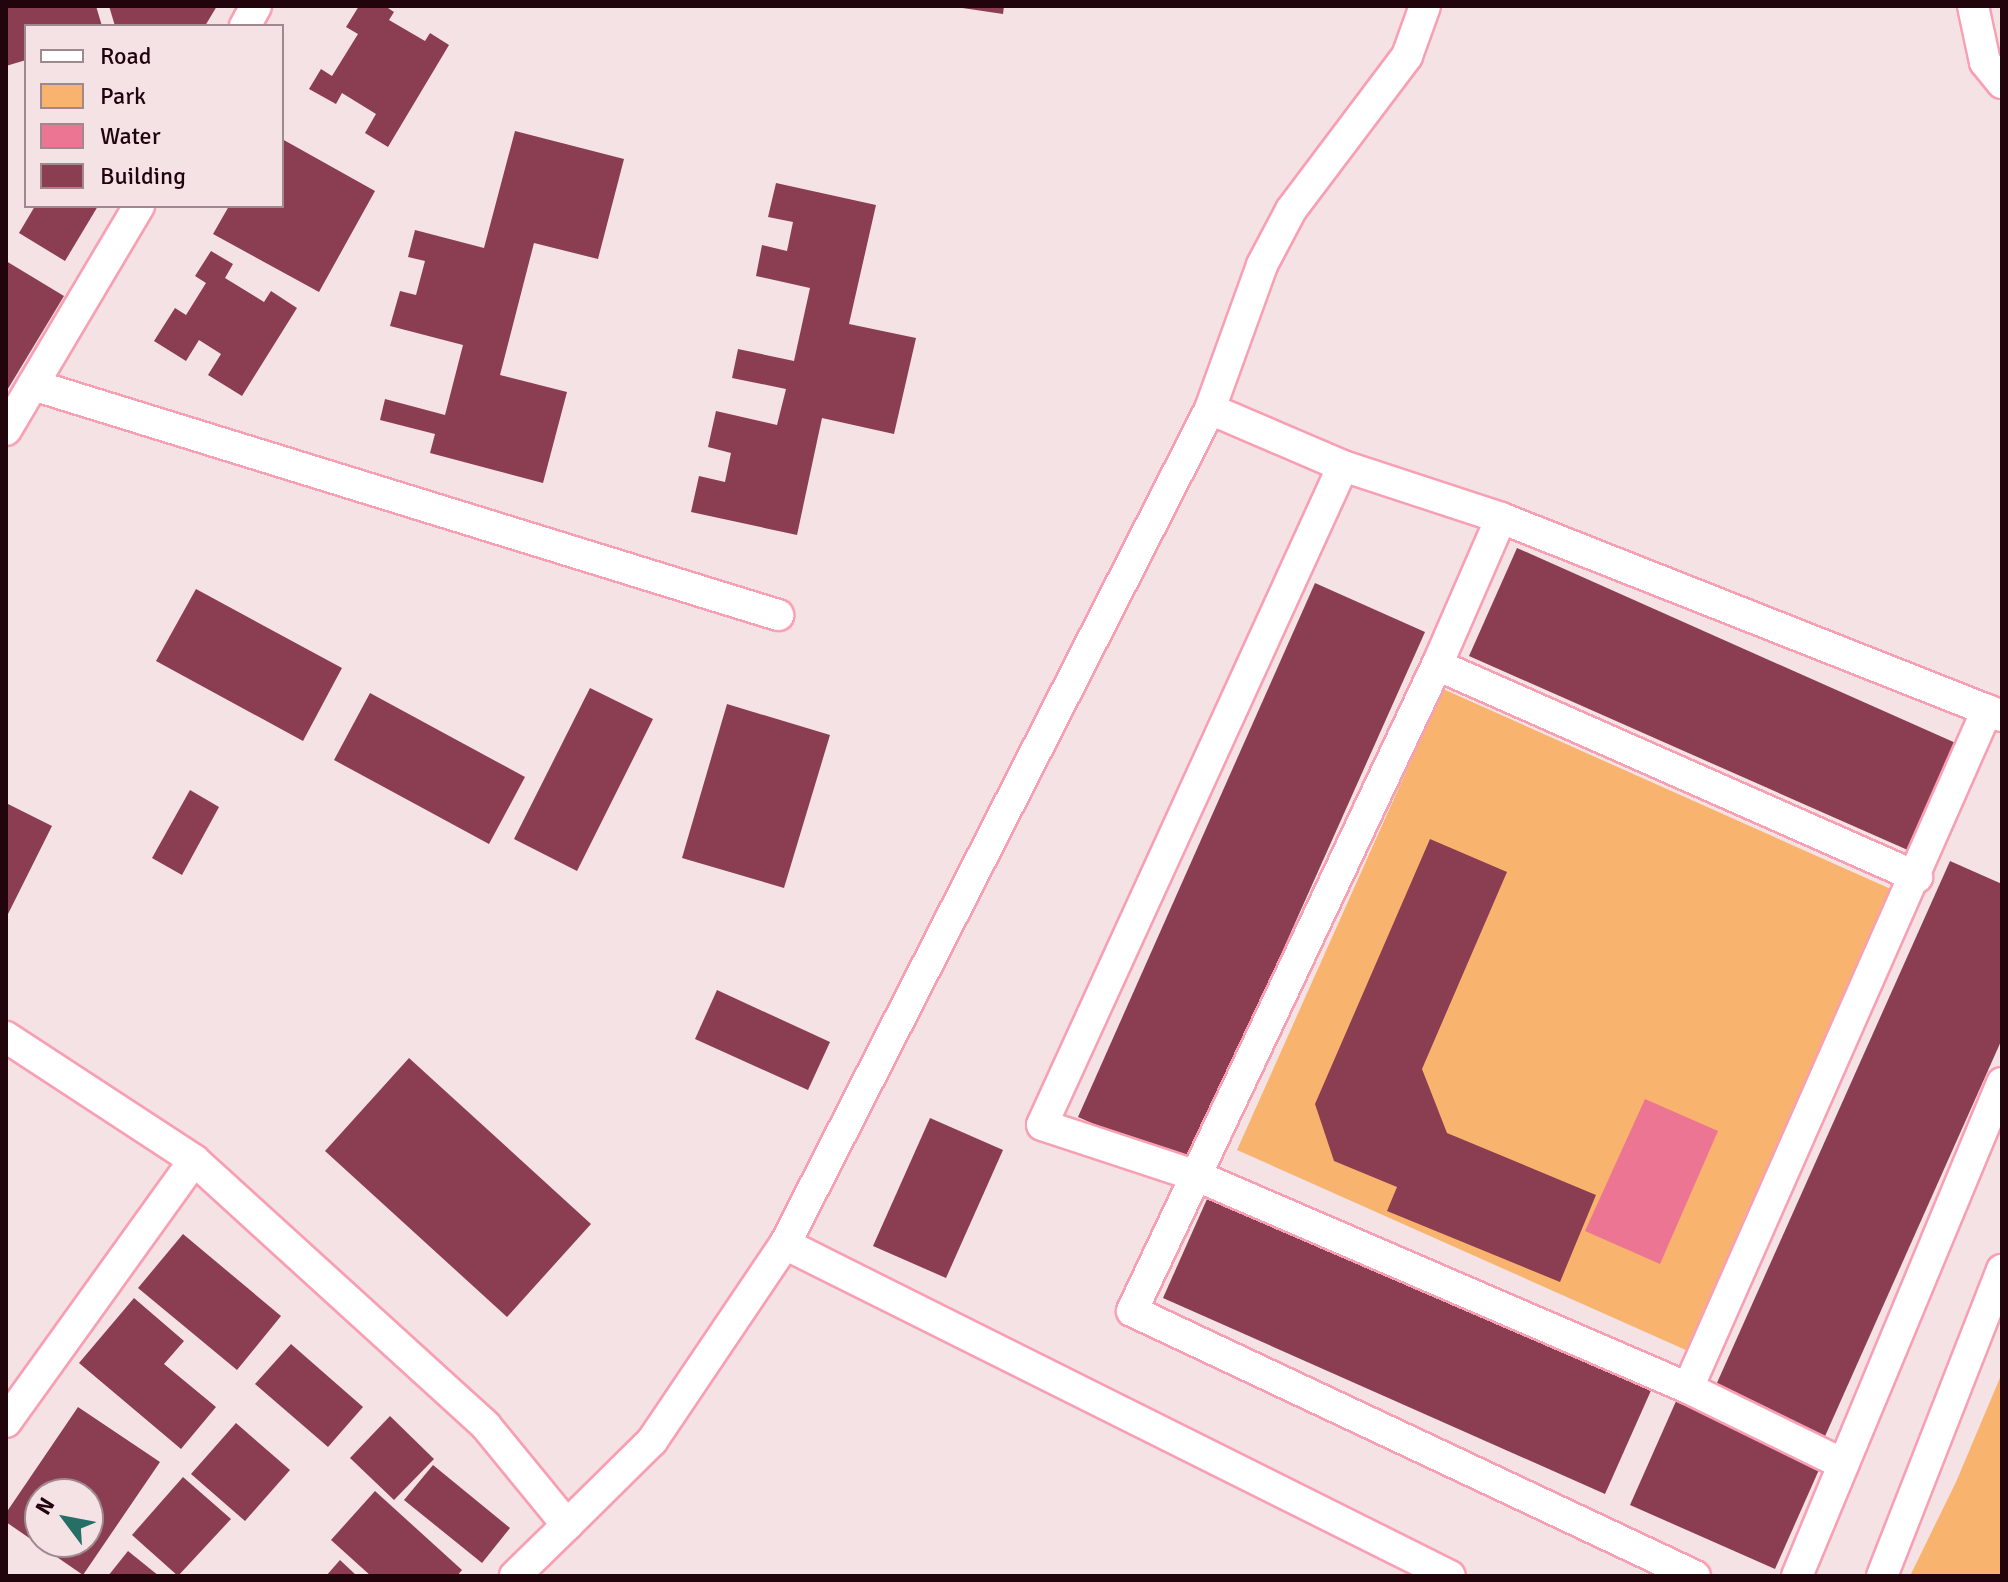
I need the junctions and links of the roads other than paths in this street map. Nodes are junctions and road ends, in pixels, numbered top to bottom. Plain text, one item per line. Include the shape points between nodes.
1 (256, 6) edge
2 (1425, 6) edge
3 (1973, 6) edge
4 (246, 24) edge
5 (2002, 83) edge
6 (138, 208) edge
7 (33, 385) junction
8 (1210, 409) junction
9 (6, 430) edge
10 (1343, 466) junction
11 (1501, 518) junction
12 (778, 615) dead end
13 (1437, 665) junction
14 (1994, 713) edge
15 (1917, 877) junction
16 (6, 1037) edge
17 (2002, 1083) edge
18 (194, 1160) junction
19 (1197, 1176) junction
20 (785, 1244) junction
21 (2002, 1270) edge
22 (1688, 1388) junction
23 (6, 1422) edge
24 (1843, 1464) junction
25 (567, 1525) junction
26 (515, 1576) edge
27 (1450, 1576) edge
28 (1695, 1576) edge
29 (1797, 1576) edge
30 (1882, 1576) edge

1 - 4 street
2 - 8 street via 1407,56 1291,210 1262,265
3 - 5 street via 1985,62
6 - 7 street
7 - 9 street
7 - 12 street
8 - 10 street
8 - 20 street
10 - 11 street
10 - 19 street via 1042,1125
11 - 13 street
11 - 14 street
13 - 15 street
13 - 19 street
14 - 15 street
15 - 22 street
16 - 18 street
17 - 24 street
18 - 23 street
18 - 25 street via 486,1426
19 - 22 street
19 - 28 street via 1132,1311
20 - 25 street via 652,1441
20 - 27 street
21 - 30 street
22 - 24 street
24 - 29 street
25 - 26 street

